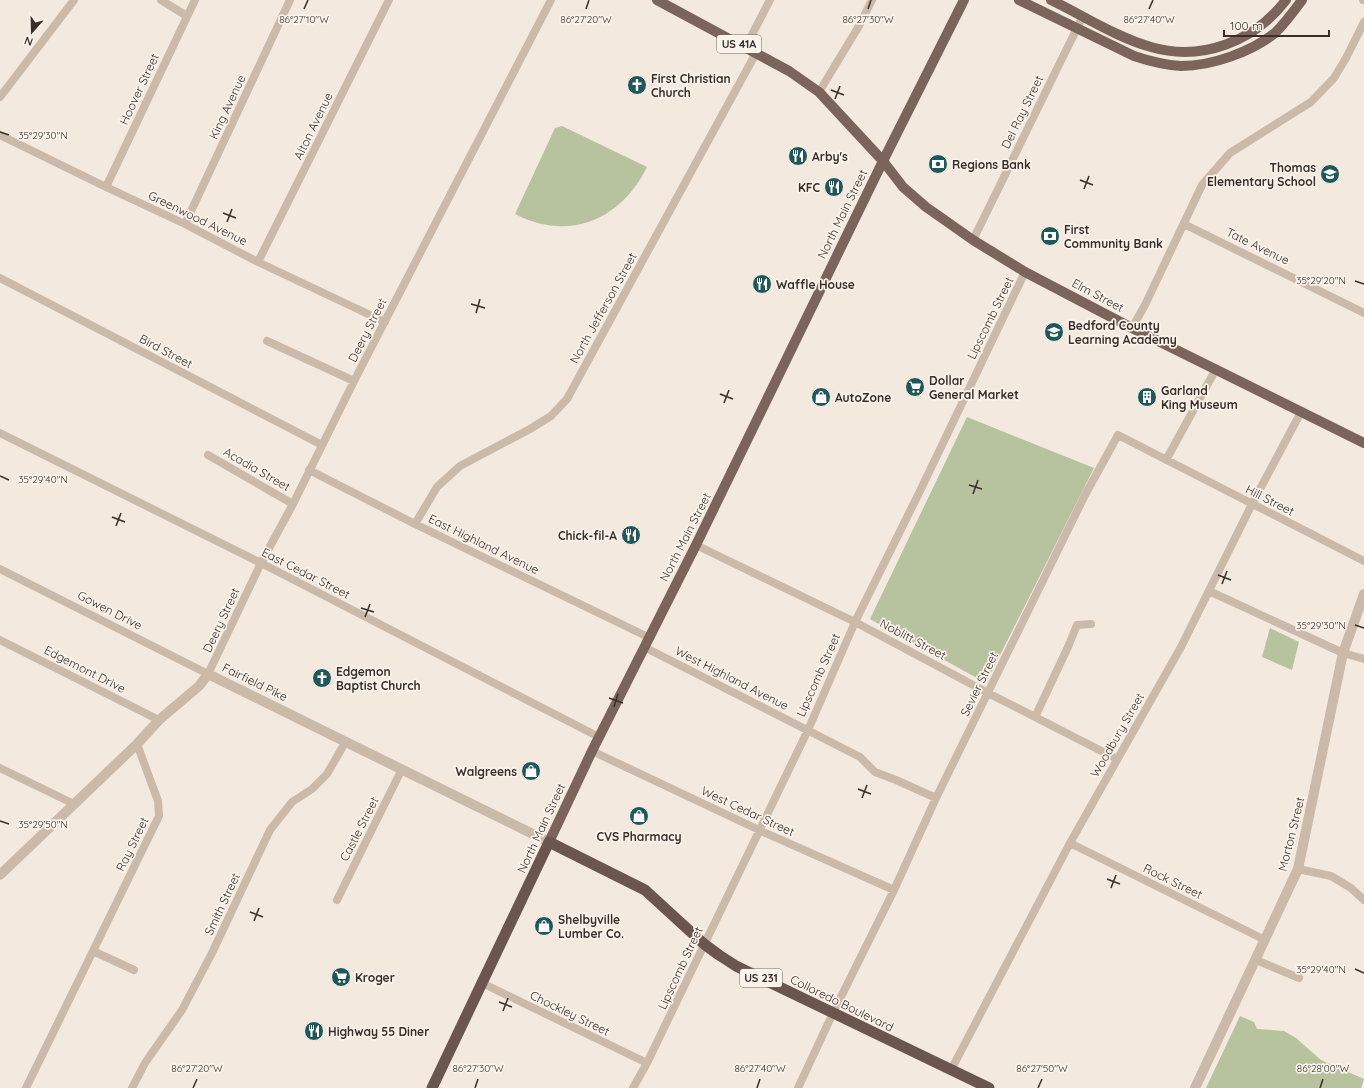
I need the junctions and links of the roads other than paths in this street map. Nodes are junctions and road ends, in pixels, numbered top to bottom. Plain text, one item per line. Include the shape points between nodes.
1 (74, 0) edge
2 (161, 0) edge
3 (195, 0) edge
4 (290, 0) edge
5 (389, 0) edge
6 (552, 0) edge
7 (657, 0) edge
8 (770, 0) edge
9 (872, 0) edge
10 (964, 0) edge
11 (1019, 0) edge
12 (1051, 0) edge
13 (1286, 0) edge
14 (1302, 0) edge
15 (187, 16) junction
16 (1083, 16) junction
17 (1364, 22) edge
18 (1076, 29) junction
19 (745, 48) junction
20 (756, 53) junction
21 (819, 92) junction
22 (0, 97) edge
23 (0, 136) edge
24 (883, 161) junction
25 (106, 187) junction
26 (184, 224) junction
27 (1184, 224) junction
28 (973, 240) junction
29 (258, 262) junction
30 (1025, 272) junction
31 (0, 278) edge
32 (1364, 313) edge
33 (385, 322) junction
34 (1132, 328) junction
35 (267, 341) dead end
36 (1216, 369) junction
37 (354, 381) junction
38 (1301, 412) junction
39 (0, 433) edge
40 (1364, 443) edge
41 (322, 445) junction
42 (208, 455) dead end
43 (1166, 460) junction
44 (309, 470) junction
45 (293, 504) junction
46 (1252, 504) junction
47 (415, 524) junction
48 (696, 544) junction
49 (1364, 561) edge
50 (261, 563) junction
51 (0, 569) edge
52 (1209, 591) junction
53 (1364, 594) edge
54 (855, 622) junction
55 (1091, 624) dead end
56 (648, 637) junction
57 (0, 640) edge
58 (644, 647) junction
59 (1343, 653) junction
60 (1364, 659) edge
61 (208, 674) junction
62 (988, 693) junction
63 (1035, 717) junction
64 (160, 720) junction
65 (808, 730) junction
66 (599, 737) junction
67 (346, 741) junction
68 (138, 744) junction
69 (592, 751) junction
70 (1117, 759) junction
71 (0, 768) edge
72 (402, 769) junction
73 (936, 798) junction
74 (74, 804) junction
75 (759, 830) junction
76 (549, 842) junction
77 (1070, 843) junction
78 (1298, 869) junction
79 (0, 875) edge
80 (894, 890) junction
81 (337, 900) dead end
82 (1364, 900) edge
83 (1265, 940) junction
84 (704, 944) junction
85 (93, 951) junction
86 (1256, 960) junction
87 (134, 970) dead end
88 (1299, 978) dead end
89 (482, 983) junction
90 (833, 1013) junction
91 (647, 1064) junction
92 (951, 1070) junction
93 (26, 1088) edge
94 (132, 1088) edge
95 (432, 1088) edge
96 (633, 1088) edge
97 (798, 1088) edge
98 (989, 1088) edge
99 (1196, 1088) edge

1 - 22 street
2 - 15 street
3 - 15 street, Hoover Street
4 - 26 street, King Avenue
5 - 29 street, Alton Avenue
6 - 33 street, Deery Street
7 - 19 main road, US 41A
8 - 19 street
9 - 21 street
10 - 24 main road, North Main Street
11 - 18 main road
12 - 16 main road
13 - 16 main road via 1275,14 1253,32 1211,50 1181,52 1151,47 1126,38
14 - 18 main road via 1283,25 1262,42 1215,62 1183,66 1152,62
15 - 25 street, Hoover Street
16 - 18 street, Del Ray Street
17 - 27 street via 1334,78 1311,102 1230,153 1202,185
18 - 28 street, Del Ray Street
19 - 20 main road, US 41A
20 - 21 main road, US 41A via 789,71
20 - 47 street, North Jefferson Street via 567,399 551,416 460,466 437,487
21 - 24 main road, US 41A
23 - 25 street, Greenwood Avenue
24 - 28 main road, Elm Street / US 41A via 903,187 926,207
24 - 48 main road, North Main Street
25 - 26 street, Greenwood Avenue
26 - 29 street, Greenwood Avenue
27 - 32 street, Tate Avenue
27 - 34 street
28 - 30 main road, Elm Street / US 41A
29 - 33 street, Greenwood Avenue
30 - 34 main road, Elm Street / US 41A
30 - 54 street, Lipscomb Street
31 - 41 street, Bird Street
33 - 37 street, Deery Street
34 - 36 main road, Elm Street / US 41A
35 - 37 street
36 - 38 main road, Elm Street / US 41A
36 - 43 street
37 - 41 street, Deery Street
38 - 40 main road, Elm Street / US 41A
38 - 46 street, Woodbury Street
39 - 50 street, East Cedar Street
41 - 44 street, Deery Street
42 - 45 street, Acadia Street
43 - 46 street, Hill Street
43 - 62 street, Sevier Street via 1118,435 1085,495
44 - 45 street, Deery Street
44 - 47 street, East Highland Avenue
45 - 50 street, Deery Street
46 - 49 street, Hill Street
46 - 52 street, Woodbury Street
47 - 56 street, East Highland Avenue
48 - 54 street, Noblitt Street
48 - 56 main road, North Main Street
50 - 61 street, Deery Street
50 - 66 street, East Cedar Street
51 - 61 street, Gowen Drive
52 - 59 street
52 - 70 street, Woodbury Street via 1181,648
53 - 59 street, Morton Street
54 - 62 street, Noblitt Street
54 - 65 street, Lipscomb Street
55 - 63 street via 1077,624
56 - 58 main road, North Main Street
57 - 64 street, Edgemont Drive
58 - 65 street, West Highland Avenue
58 - 66 main road, North Main Street
59 - 60 street
59 - 78 street, Morton Street
61 - 64 street, Fairfield Pike via 199,686
61 - 67 street, Fairfield Pike
62 - 63 street, Noblitt Street
62 - 73 street, Sevier Street
63 - 70 street, Noblitt Street
64 - 68 street, Fairfield Pike
65 - 73 street, West Highland Avenue via 860,757 875,772
65 - 75 street, Lipscomb Street
66 - 69 main road, North Main Street
67 - 72 street, Fairfield Pike
67 - 94 street, Smith Street via 327,774 312,789 292,802 270,830 206,966 182,1010 145,1063
68 - 74 street, Fairfield Pike
68 - 85 street, Ray Street via 158,801 159,816
69 - 75 street, West Cedar Street
69 - 76 main road, North Main Street
70 - 77 street, Woodbury Street
71 - 74 street
72 - 76 street, Fairfield Pike
72 - 81 street, Castle Street
73 - 80 street, Sevier Street
74 - 79 street, Fairfield Pike
75 - 80 street, West Cedar Street
75 - 84 street, Lipscomb Street
76 - 84 highway, Colloredo Boulevard / US 231 via 645,890
76 - 89 highway, North Main Street
77 - 83 street, Rock Street
77 - 92 street, Woodbury Street
78 - 82 street via 1331,876 1351,888
78 - 83 street, Morton Street
80 - 90 street, Sevier Street
83 - 86 street, Morton Street
84 - 90 highway, Colloredo Boulevard / US 231 via 736,966
84 - 91 street, Lipscomb Street
85 - 87 street
85 - 93 street, Ray Street
86 - 88 street
86 - 99 street, Morton Street
89 - 91 street, Chockley Street
89 - 95 highway, North Main Street
90 - 92 highway, Colloredo Boulevard / US 231
90 - 97 street, Sevier Street
91 - 96 street, Lipscomb Street
92 - 98 highway, Colloredo Boulevard / US 231

